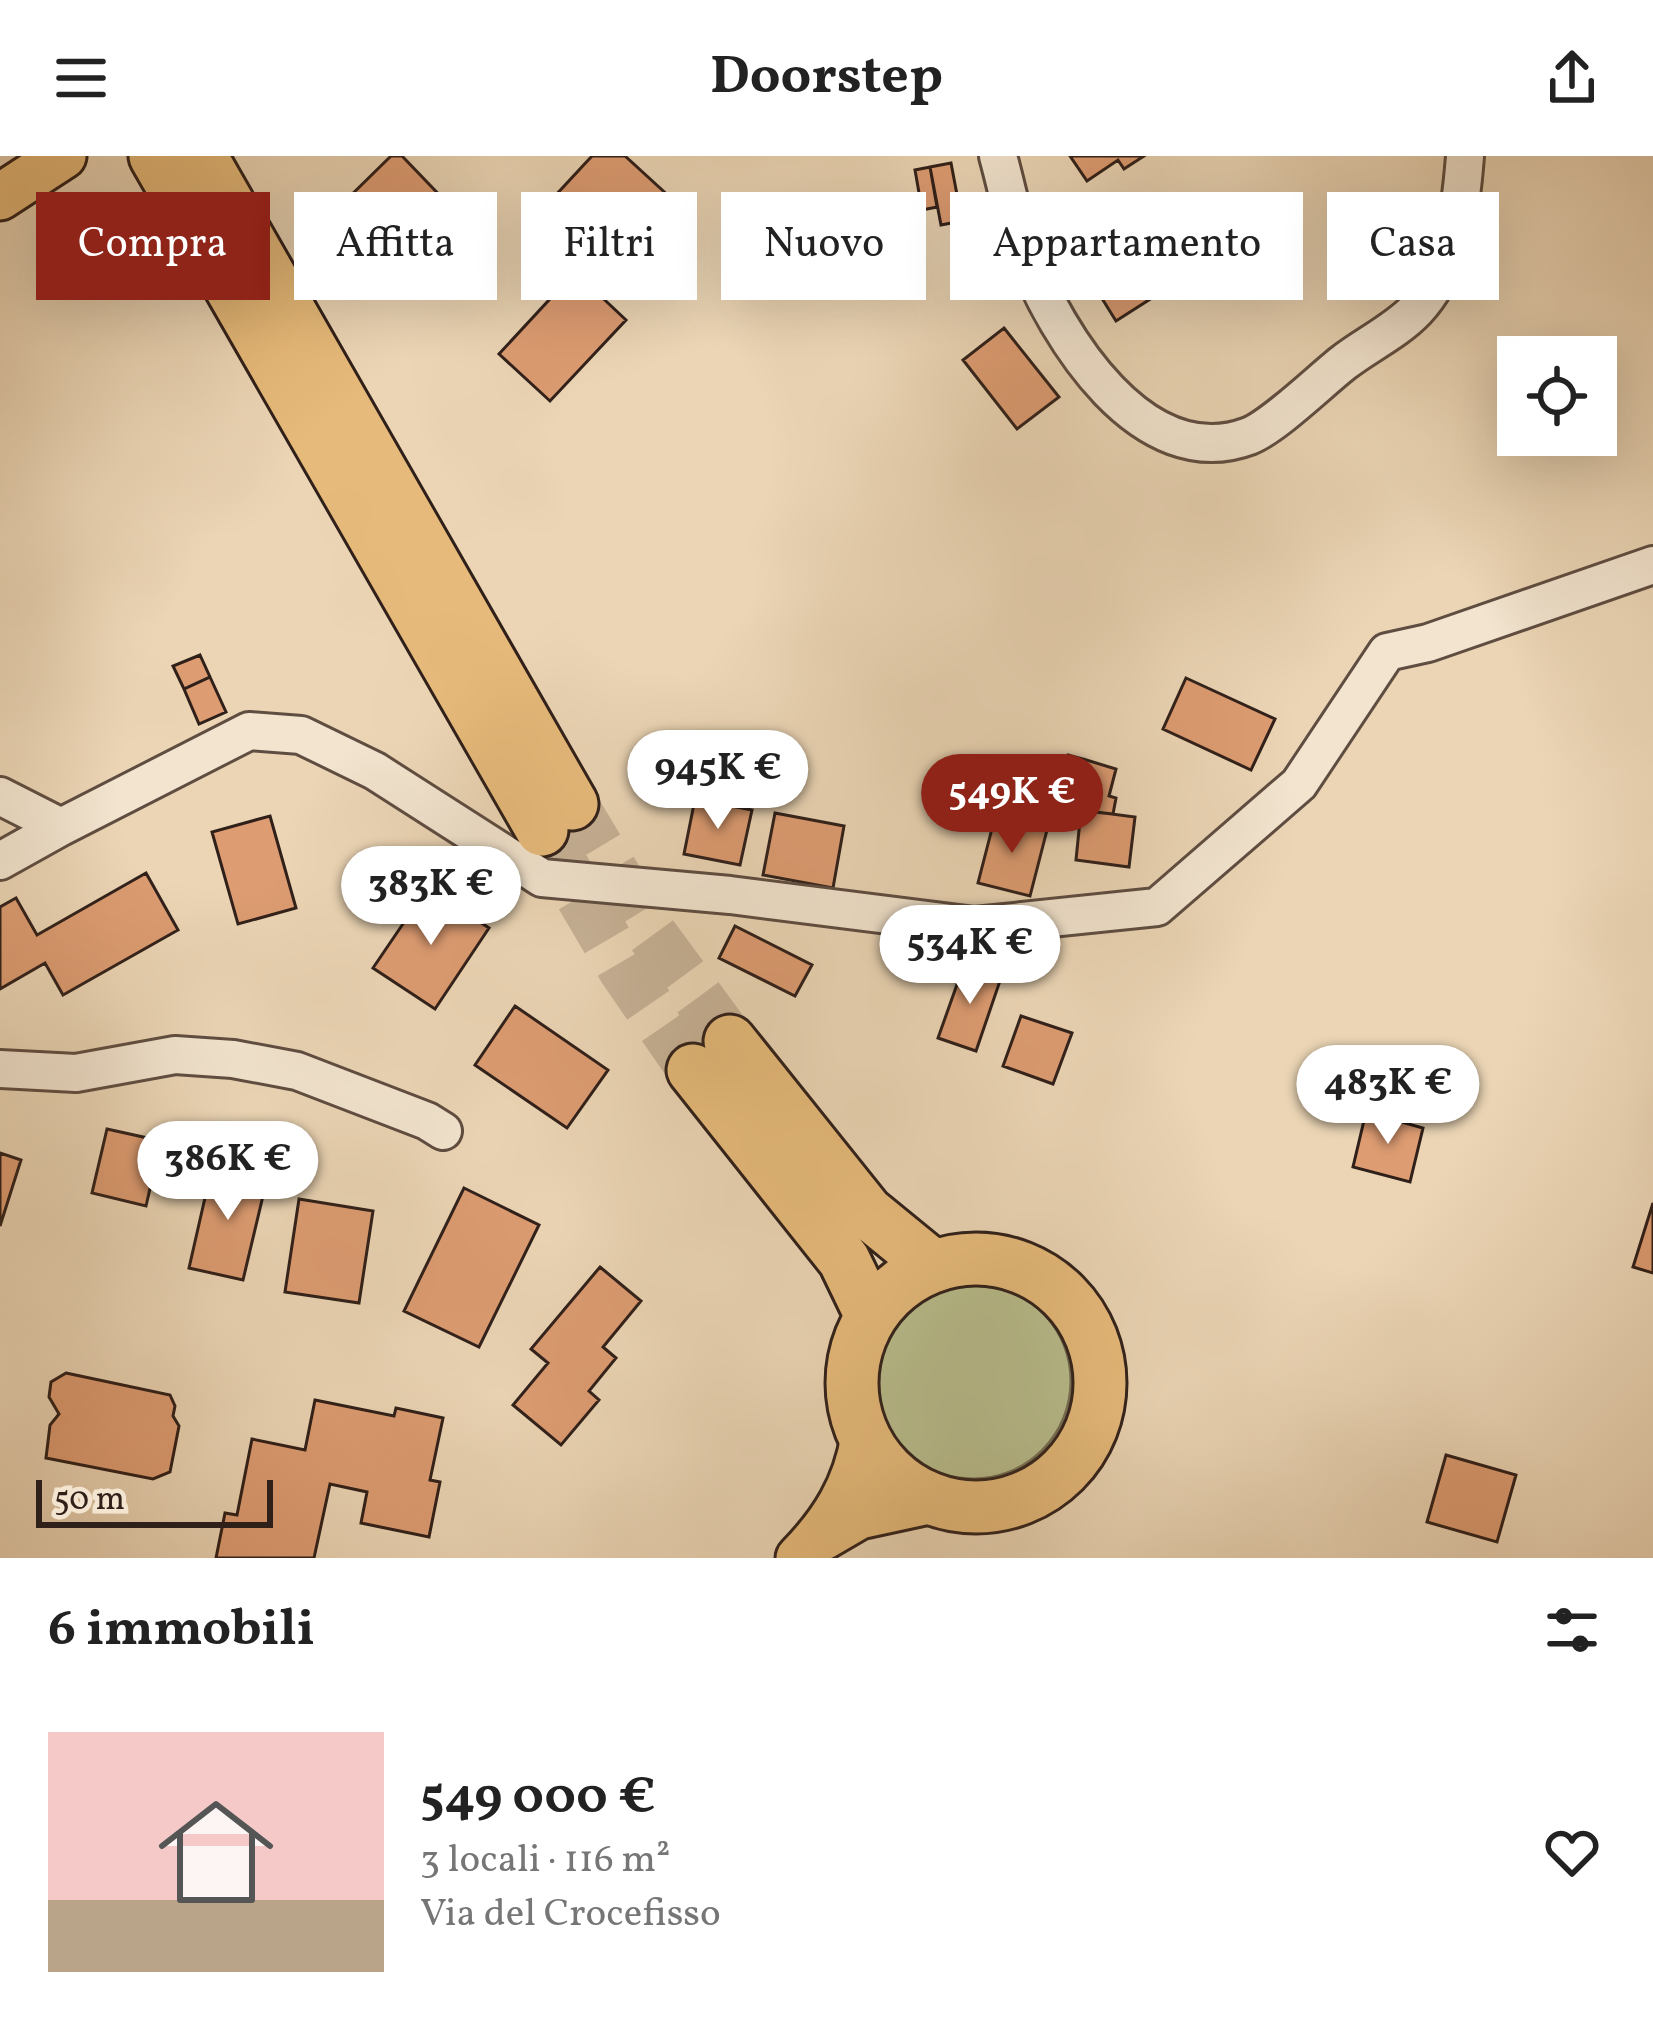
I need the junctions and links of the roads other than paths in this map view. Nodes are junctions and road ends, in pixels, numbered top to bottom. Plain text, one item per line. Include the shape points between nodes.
1 (63, 156) edge
2 (155, 156) edge
3 (201, 156) edge
4 (998, 156) edge
5 (1465, 156) edge
6 (0, 197) edge
7 (1653, 565) edge
8 (0, 796) edge
9 (62, 827) junction
10 (0, 861) edge
11 (0, 1069) edge
12 (443, 1131) dead end
13 (933, 1266) junction
14 (871, 1316) junction
15 (864, 1437) junction
16 (933, 1500) junction
17 (807, 1550) edge

1 - 6 main road
2 - 3 highway via 557,817
4 - 5 street via 1024,253 1064,333 1117,402 1172,437 1218,444 1253,435 1414,312 1447,259
7 - 9 street via 1387,652 1299,784 1157,907 975,926 542,878 375,771 301,735 249,731
8 - 9 street
9 - 10 street
11 - 12 street via 76,1073 175,1055 232,1059 297,1071
13 - 14 highway via 898,1286
13 - 14 highway via 867,1212 711,1055 844,1260
13 - 16 highway via 969,1258 1040,1275 1089,1329 1100,1401 1069,1467 1040,1490 969,1508
14 - 15 highway via 851,1376
15 - 16 highway via 892,1475
15 - 17 main road via 845,1500
16 - 17 main road via 859,1516

